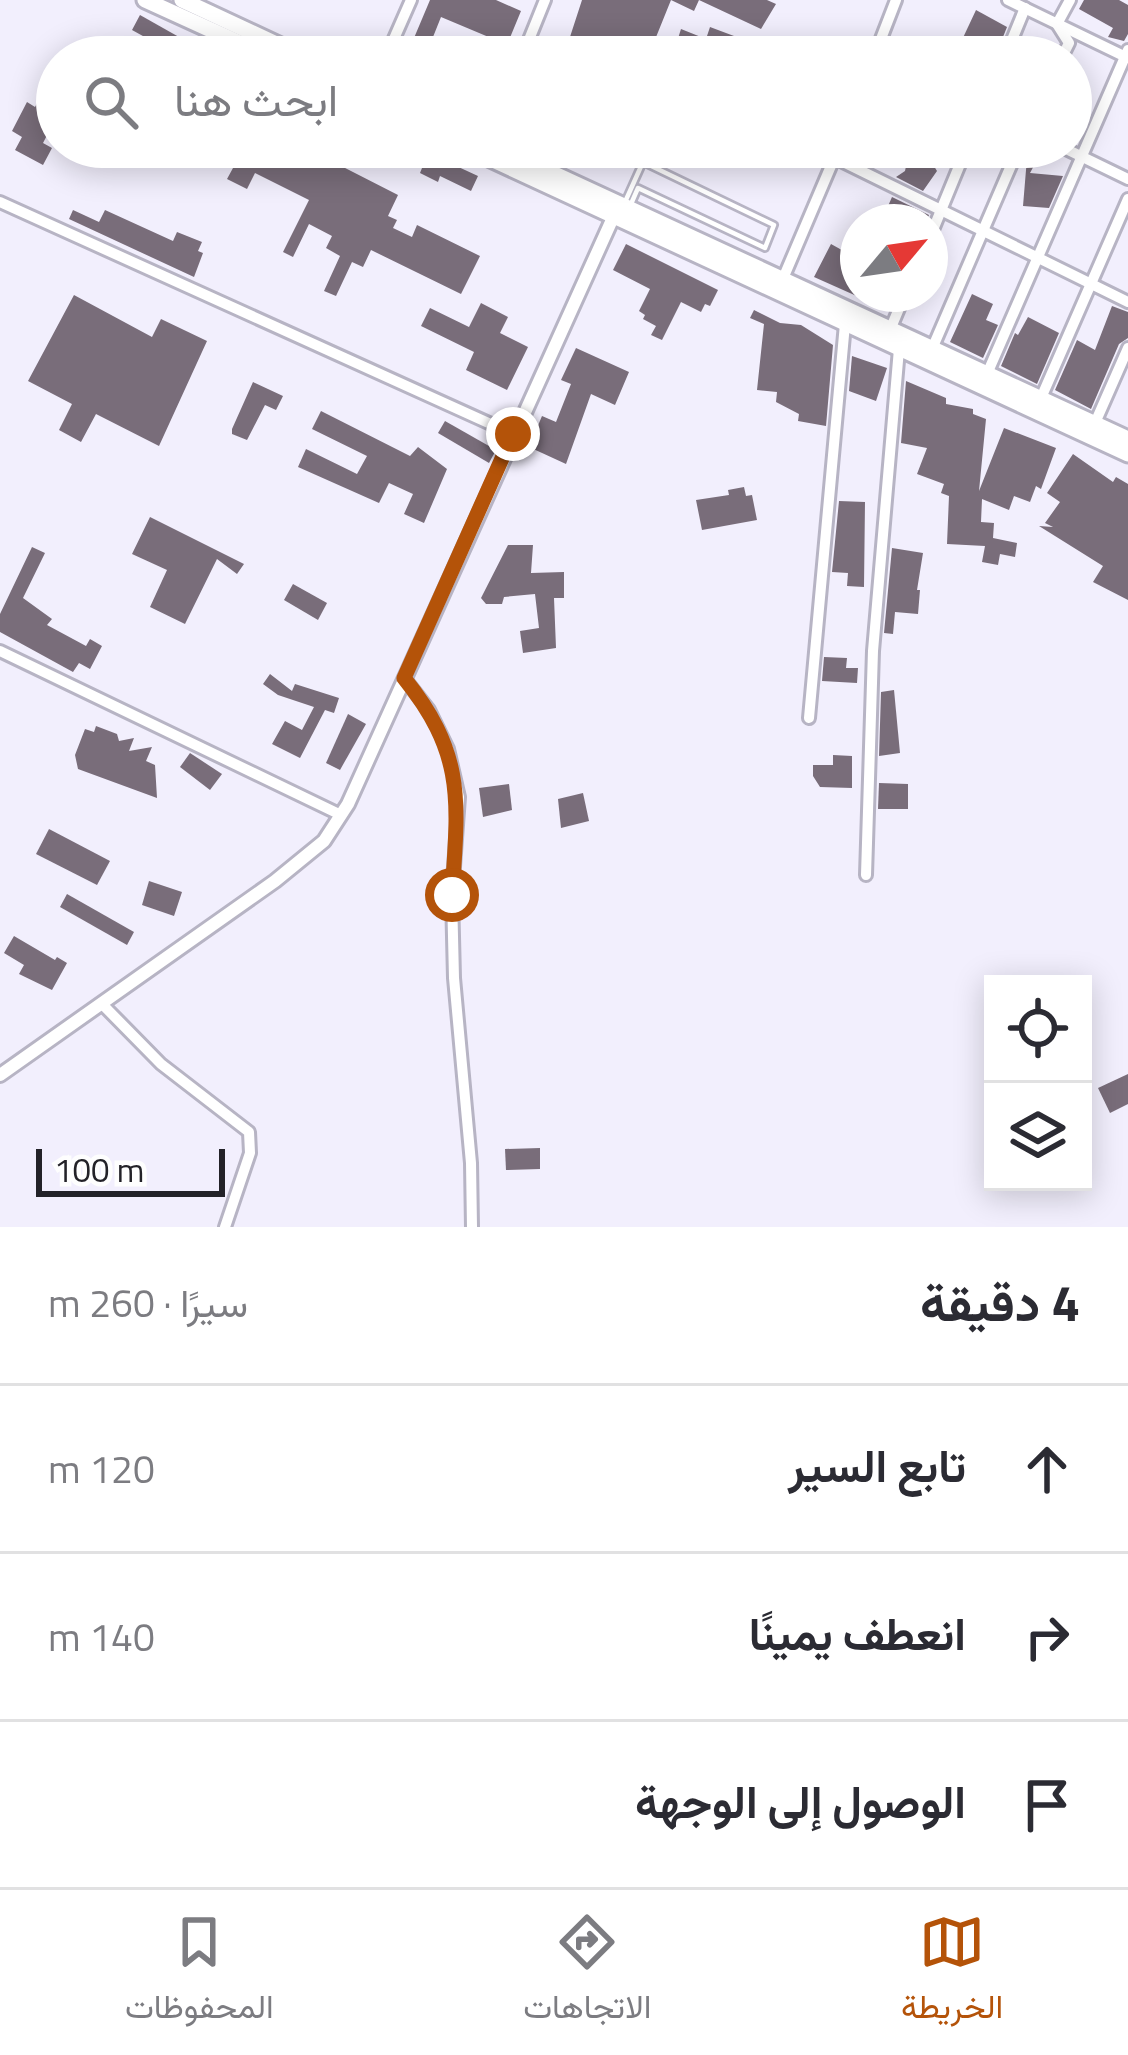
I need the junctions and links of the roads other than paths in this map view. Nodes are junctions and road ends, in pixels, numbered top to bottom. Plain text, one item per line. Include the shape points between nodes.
1 (146, 0) edge
2 (182, 0) edge
3 (411, 0) edge
4 (545, 0) edge
5 (896, 0) edge
6 (1008, 0) edge
7 (1070, 0) edge
8 (207, 5) edge
9 (1025, 8) junction
10 (1057, 24) junction
11 (224, 36) edge
12 (265, 36) edge
13 (395, 36) edge
14 (530, 36) edge
15 (882, 36) edge
16 (1014, 36) edge
17 (1065, 36) edge
18 (1084, 36) edge
19 (1092, 40) edge
20 (1127, 55) edge
21 (1092, 130) edge
22 (1092, 162) edge
23 (518, 168) edge
24 (538, 168) edge
25 (640, 168) edge
26 (655, 168) edge
27 (831, 168) edge
28 (863, 168) edge
29 (959, 168) edge
30 (1010, 168) edge
31 (1075, 168) edge
32 (1128, 179) edge
33 (1128, 200) edge
34 (0, 202) edge
35 (927, 204) edge
36 (944, 204) edge
37 (621, 209) junction
38 (948, 215) edge
39 (984, 232) junction
40 (1037, 258) junction
41 (782, 281) junction
42 (1092, 283) junction
43 (1128, 302) edge
44 (898, 312) edge
45 (845, 324) junction
46 (890, 330) junction
47 (1128, 348) edge
48 (899, 349) junction
49 (932, 349) junction
50 (987, 374) junction
51 (1041, 398) junction
52 (1095, 424) junction
53 (513, 434) junction
54 (1128, 439) edge
55 (1128, 454) edge
56 (0, 651) edge
57 (404, 678) junction
58 (809, 718) dead end
59 (341, 815) junction
60 (866, 875) dead end
61 (104, 1006) junction
62 (0, 1076) edge
63 (225, 1227) edge
64 (472, 1227) edge

1 - 11 main road
2 - 8 main road
3 - 13 street
4 - 14 street
5 - 15 street
6 - 9 street
7 - 10 street
8 - 12 main road
9 - 10 street
9 - 16 street
10 - 17 street
10 - 18 street
19 - 20 street
20 - 21 street
22 - 32 street
23 - 37 main road
24 - 37 main road
25 - 37 lane
26 - 37 lane via 774,225 765,248 638,188
27 - 41 street
28 - 35 street
29 - 36 street
30 - 39 street
31 - 40 street
33 - 42 street
34 - 53 street
37 - 41 main road
37 - 45 main road
37 - 53 street
38 - 39 street
39 - 40 street
39 - 49 street
40 - 42 street
40 - 50 street
41 - 46 main road
42 - 43 street
42 - 51 street
44 - 46 street
45 - 48 main road
45 - 58 street
46 - 49 main road
47 - 52 street
48 - 55 main road
48 - 60 street via 873,650
49 - 50 main road
50 - 51 main road
51 - 52 main road
52 - 54 main road
53 - 57 street
56 - 59 street
57 - 59 street
57 - 64 street via 448,749 458,797 454,978
59 - 61 street via 324,841 275,881
61 - 62 street
61 - 63 street via 161,1064 249,1132 250,1153

